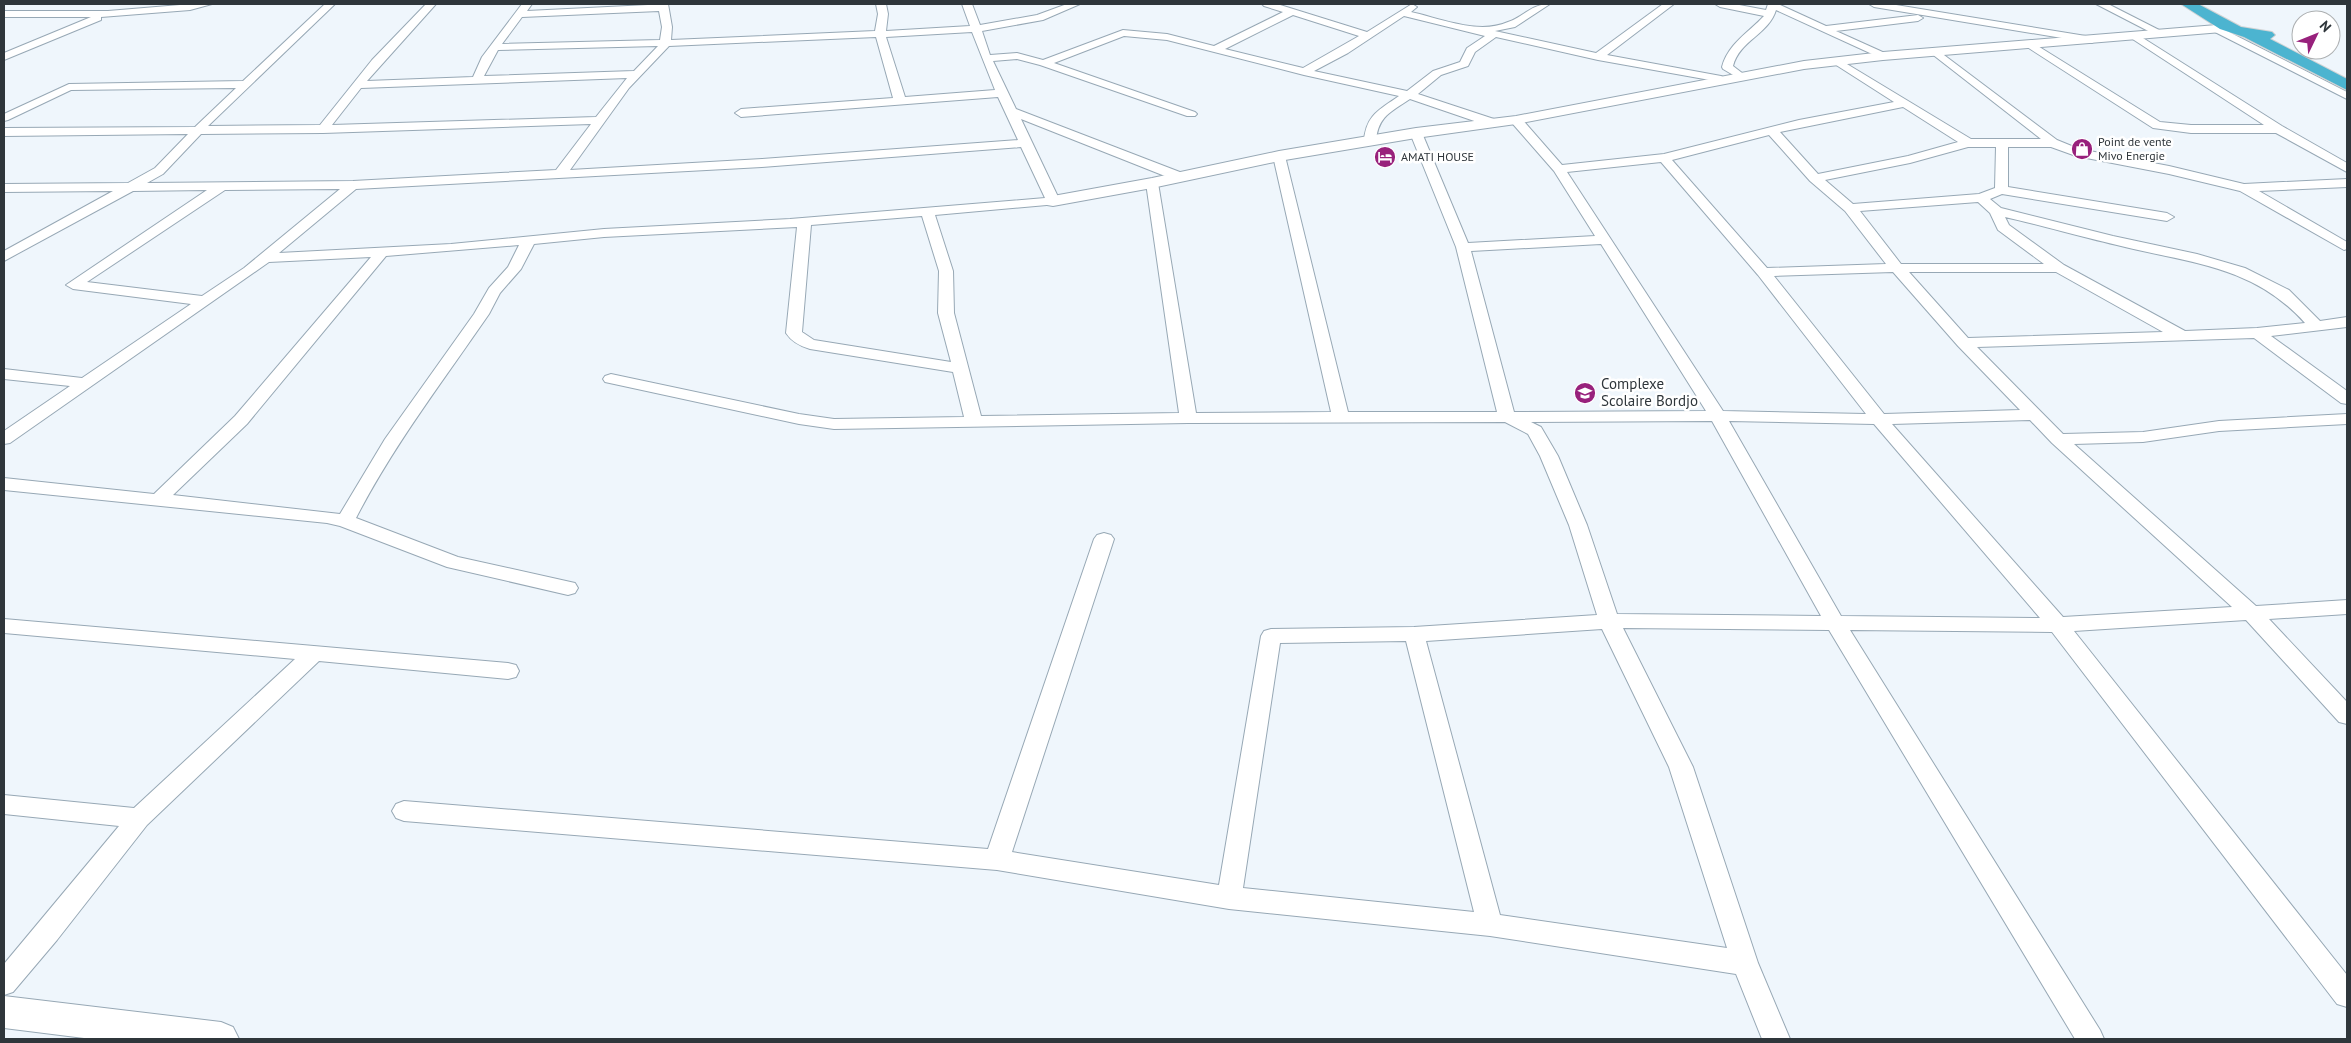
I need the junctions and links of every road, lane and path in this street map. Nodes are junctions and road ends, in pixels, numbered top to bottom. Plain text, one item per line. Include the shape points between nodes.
1 (207, 4) edge
2 (330, 4) edge
3 (431, 4) edge
4 (527, 4) edge
5 (880, 4) edge
6 (967, 4) edge
7 (1075, 4) edge
8 (1267, 4) edge
9 (1545, 4) edge
10 (1668, 4) edge
11 (1720, 4) edge
12 (1874, 4) edge
13 (2091, 4) edge
14 (2188, 4) edge
15 (2104, 5) edge
16 (663, 6) edge
17 (1405, 8) edge
18 (1772, 8) edge
19 (1291, 12) junction
20 (4, 14) edge
21 (108, 14) junction
22 (520, 14) junction
23 (1947, 16) junction
24 (2242, 16) dead end
25 (2224, 27) junction
26 (1823, 28) junction
27 (975, 29) junction
28 (2254, 29) junction
29 (1480, 30) junction
30 (880, 34) junction
31 (2160, 34) junction
32 (1366, 36) junction
33 (2135, 36) junction
34 (2092, 40) junction
35 (2291, 42) edge
36 (665, 45) junction
37 (2029, 45) junction
38 (494, 47) junction
39 (21, 48) junction
40 (4, 49) edge
41 (1214, 50) junction
42 (1936, 52) junction
43 (1883, 56) junction
44 (4, 57) edge
45 (1598, 57) junction
46 (986, 58) junction
47 (2326, 60) edge
48 (1837, 61) junction
49 (1044, 64) junction
50 (2347, 70) edge
51 (1304, 72) junction
52 (636, 74) junction
53 (1740, 76) junction
54 (1721, 79) junction
55 (477, 80) junction
56 (248, 84) junction
57 (358, 85) junction
58 (2347, 85) edge
59 (1003, 93) junction
60 (1409, 95) junction
61 (2347, 96) edge
62 (900, 102) junction
63 (1906, 103) junction
64 (1012, 112) junction
65 (741, 113) dead end
66 (1191, 114) dead end
67 (4, 118) edge
68 (598, 120) junction
69 (1516, 120) junction
70 (1493, 123) junction
71 (199, 129) junction
72 (323, 129) junction
73 (2278, 129) junction
74 (1772, 131) junction
75 (4, 132) edge
76 (1416, 133) junction
77 (1370, 142) junction
78 (1968, 142) junction
79 (1024, 143) junction
80 (2002, 143) junction
81 (2053, 143) junction
82 (1279, 156) junction
83 (1664, 158) junction
84 (1559, 168) junction
85 (2347, 168) edge
86 (560, 174) junction
87 (1180, 177) junction
88 (1815, 178) junction
89 (1152, 183) junction
90 (2347, 183) edge
91 (353, 185) junction
92 (222, 186) junction
93 (132, 187) junction
94 (4, 188) edge
95 (2244, 188) junction
96 (2002, 190) junction
97 (1981, 198) junction
98 (1053, 201) junction
99 (1850, 208) junction
100 (1996, 211) junction
101 (927, 212) junction
102 (2167, 217) dead end
103 (804, 222) junction
104 (529, 240) junction
105 (1605, 240) junction
106 (2344, 246) dead end
107 (1463, 247) junction
108 (382, 252) junction
109 (4, 257) edge
110 (264, 258) junction
111 (1898, 268) junction
112 (2059, 268) junction
113 (1763, 272) junction
114 (205, 301) junction
115 (2347, 322) edge
116 (2315, 324) junction
117 (2257, 333) junction
118 (2182, 335) junction
119 (1964, 343) junction
120 (960, 368) junction
121 (4, 374) edge
122 (611, 379) dead end
123 (84, 383) junction
124 (2347, 399) edge
125 (2034, 415) junction
126 (1508, 416) junction
127 (1718, 416) junction
128 (1340, 417) junction
129 (1188, 418) junction
130 (1880, 419) junction
131 (2347, 419) edge
132 (974, 422) junction
133 (4, 439) edge
134 (2058, 439) junction
135 (4, 484) edge
136 (159, 499) junction
137 (345, 521) junction
138 (1104, 539) dead end
139 (568, 588) dead end
140 (2347, 607) edge
141 (2250, 612) junction
142 (1609, 621) junction
143 (1835, 622) junction
144 (2058, 625) junction
145 (4, 626) edge
146 (1414, 634) junction
147 (314, 653) junction
148 (508, 671) dead end
149 (2347, 716) edge
150 (4, 804) edge
151 (404, 811) dead end
152 (139, 818) junction
153 (997, 860) junction
154 (1229, 898) junction
155 (1490, 924) junction
156 (1745, 963) junction
157 (4, 983) edge
158 (2347, 995) edge
159 (4, 1012) edge
160 (221, 1039) edge
161 (1776, 1039) edge
162 (2090, 1039) edge

1 - 21 street
2 - 56 street
3 - 57 street
4 - 22 street
5 - 30 street via 883,14
6 - 27 street
7 - 27 street via 1039,18
8 - 19 street
9 - 29 street via 1508,26
10 - 45 street
11 - 18 street
12 - 23 street
13 - 15 street
14 - 25 highway
15 - 31 street
16 - 22 street
16 - 36 street via 667,27
17 - 29 street
17 - 32 street
18 - 26 street
18 - 53 street via 1728,59 1727,67
19 - 32 street
19 - 41 street
20 - 21 street
21 - 39 street
22 - 38 street
23 - 26 street
23 - 34 street
24 - 28 highway
25 - 28 highway
25 - 31 street
25 - 61 street
26 - 43 street
27 - 30 street
27 - 46 street
28 - 35 highway
28 - 58 highway
29 - 45 street
29 - 60 street via 1493,35 1471,50 1464,64 1437,73
30 - 36 street
30 - 62 street
31 - 33 street
32 - 51 street
33 - 34 street
33 - 73 street
34 - 37 street
36 - 38 street
36 - 52 street
37 - 42 street
37 - 73 street via 2157,125 2191,130
38 - 55 street
39 - 40 street
39 - 44 street
41 - 49 street via 1167,37 1123,33
41 - 51 street
42 - 43 street
42 - 81 street
43 - 48 street
45 - 54 street
46 - 49 street via 1017,56
46 - 59 street
47 - 50 highway
48 - 53 street
48 - 63 street
49 - 66 street
51 - 60 street
52 - 55 street
52 - 68 street
53 - 54 street
54 - 69 street
55 - 57 street
56 - 67 street via 69,87
56 - 71 street
57 - 72 street
59 - 62 street
59 - 64 street
60 - 70 street
60 - 77 street via 1379,115 1371,126
62 - 65 street
63 - 74 street
63 - 78 street
64 - 79 street
64 - 87 street
68 - 72 street
68 - 86 street
69 - 70 street
69 - 84 street
70 - 76 street
71 - 72 street
71 - 75 street
71 - 93 street via 159,171
73 - 85 street
74 - 83 street
74 - 88 street
76 - 77 street
76 - 107 street
77 - 82 street
78 - 80 street
78 - 88 street via 1910,159
79 - 86 street via 788,162
79 - 98 street
80 - 81 street
80 - 96 street
81 - 95 street via 2076,152
82 - 87 street
82 - 128 street
83 - 84 street
83 - 113 street
84 - 105 street
86 - 91 street
87 - 89 street
88 - 99 street
89 - 98 street
89 - 129 street
90 - 95 street
91 - 92 street
91 - 110 street
92 - 93 street
92 - 114 street via 73,286
93 - 94 street
93 - 109 street
95 - 106 street
96 - 97 street
96 - 102 street
97 - 99 street
97 - 100 street
98 - 101 street
99 - 111 street
100 - 112 street via 2003,227
100 - 116 street via 2194,257 2254,278 2289,298
101 - 103 street
101 - 120 street via 946,271 946,314
103 - 104 street
103 - 120 street via 796,295 796,337 810,344
104 - 108 street
104 - 137 street via 514,269 494,291 394,439
105 - 107 street
105 - 127 street
107 - 126 street
108 - 110 street
108 - 136 street via 241,420
110 - 114 street
111 - 112 street
111 - 113 street
111 - 119 street
112 - 118 street
113 - 130 street
114 - 123 street
115 - 116 street
116 - 117 street
117 - 118 street
117 - 124 street
118 - 119 street
119 - 125 street
120 - 132 street
121 - 123 street
122 - 132 street via 817,422
123 - 133 street
125 - 130 street
125 - 134 street
126 - 127 street
126 - 128 street
126 - 142 street via 1535,431 1549,456 1578,525
127 - 130 street
127 - 143 street
128 - 129 street
129 - 132 street
130 - 144 street
131 - 134 street via 2219,426 2144,437
134 - 141 street
135 - 136 street
136 - 137 street
137 - 139 street via 454,562
138 - 153 street
140 - 141 street
141 - 144 street
141 - 149 street
142 - 143 street
142 - 146 street
142 - 156 street via 1681,766
143 - 144 street
143 - 162 street
144 - 158 street
145 - 147 street
146 - 154 street via 1271,636
146 - 155 street
147 - 148 street
147 - 152 street
150 - 152 street
151 - 153 street
152 - 157 street
153 - 154 street
154 - 155 street
155 - 156 street
156 - 161 street
159 - 160 street

